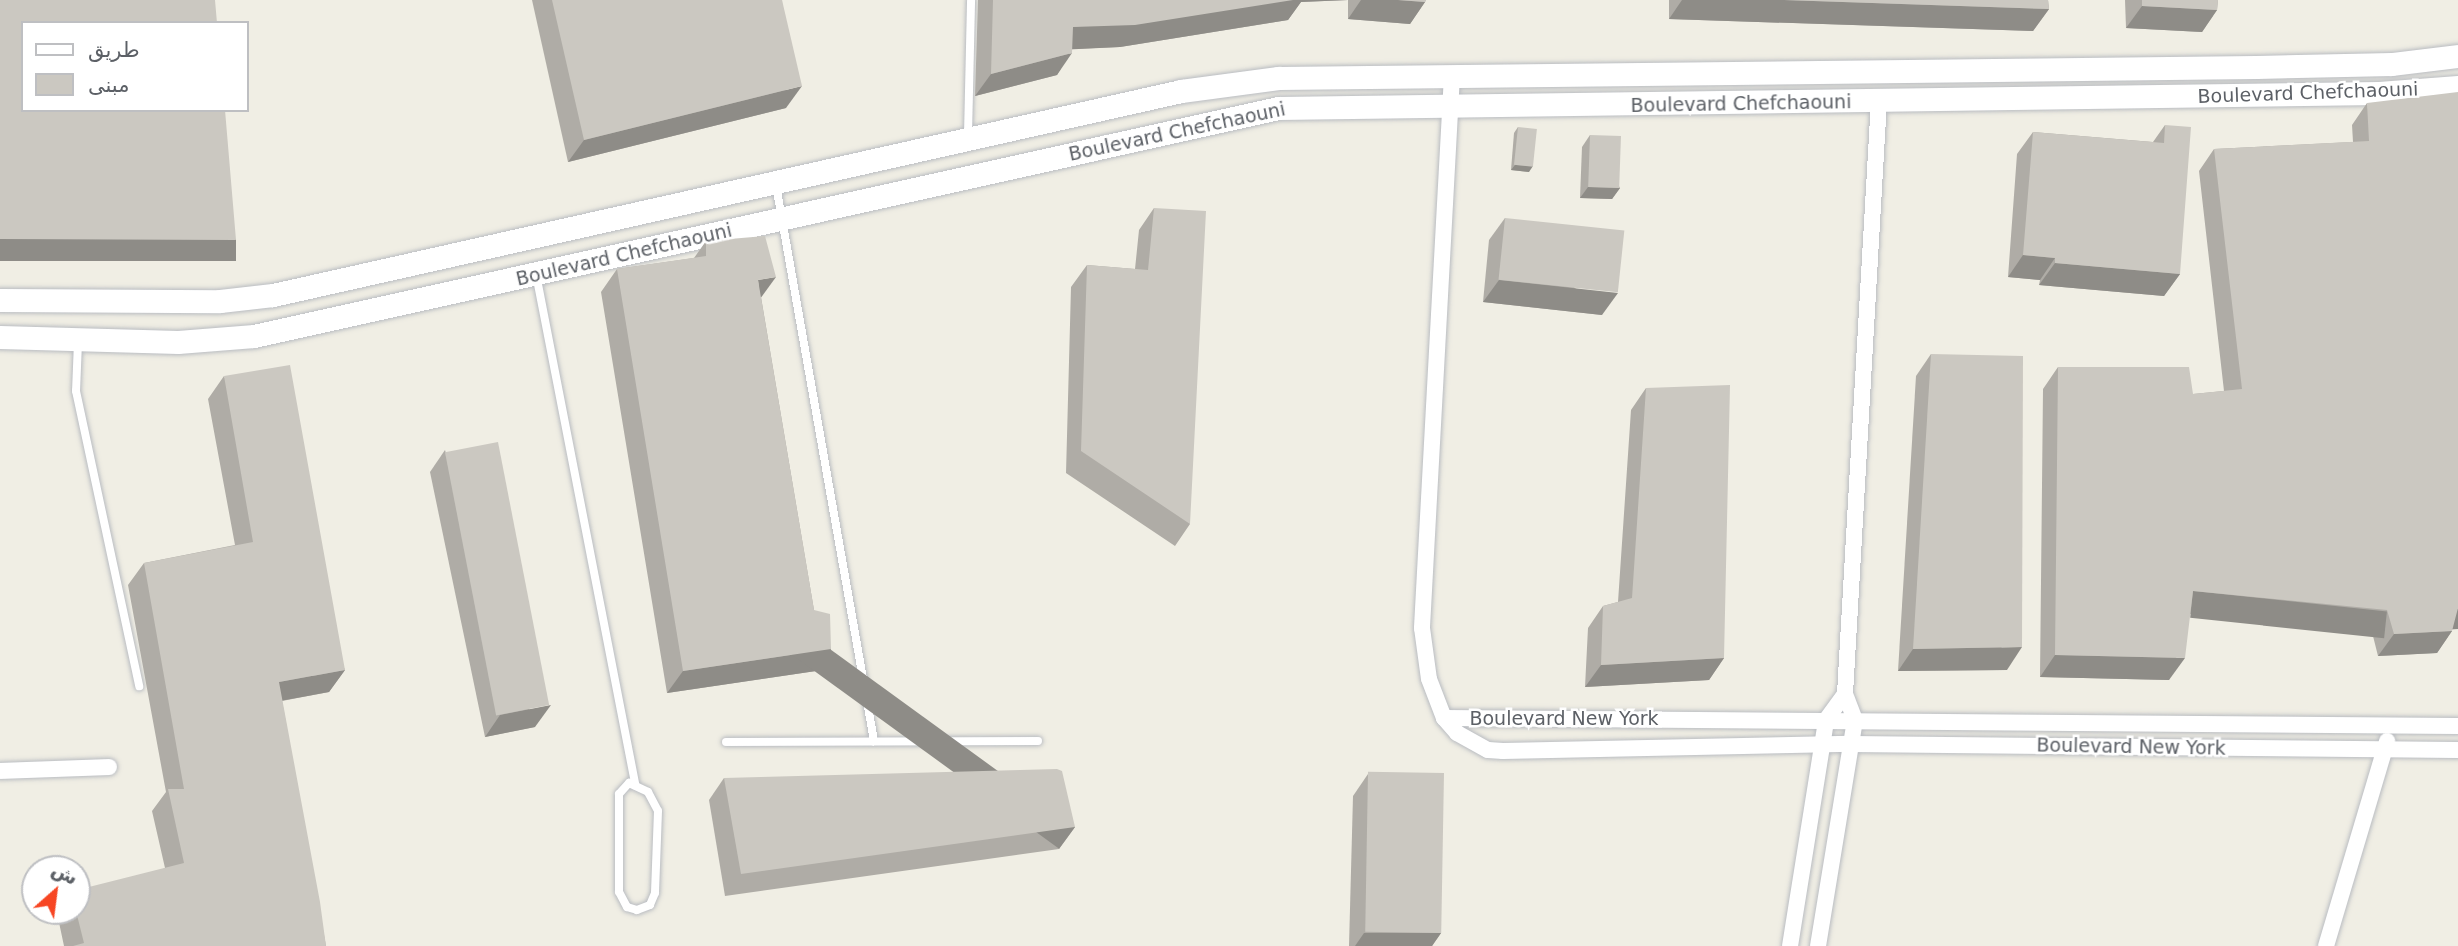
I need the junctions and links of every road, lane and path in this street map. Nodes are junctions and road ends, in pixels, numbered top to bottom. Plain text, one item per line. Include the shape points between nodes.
1 (971, 0) edge
2 (2458, 56) edge
3 (1452, 75) junction
4 (2458, 87) edge
5 (1879, 101) junction
6 (1451, 109) junction
7 (968, 142) junction
8 (776, 185) junction
9 (783, 220) junction
10 (536, 274) junction
11 (0, 300) edge
12 (0, 337) edge
13 (79, 339) junction
14 (139, 686) dead end
15 (1845, 694) junction
16 (1444, 718) junction
17 (1826, 720) junction
18 (1855, 720) junction
19 (2391, 725) junction
20 (2458, 726) edge
21 (874, 741) junction
22 (1038, 741) dead end
23 (726, 742) dead end
24 (1851, 744) junction
25 (1823, 745) junction
26 (2385, 749) junction
27 (2458, 750) edge
28 (109, 767) dead end
29 (0, 771) edge
30 (635, 783) junction
31 (1790, 946) edge
32 (1818, 946) edge
33 (2326, 946) edge

1 - 7 lane
2 - 3 street, Boulevard Chefchaouni via 2392,64 2256,67
3 - 6 street
3 - 7 street, Boulevard Chefchaouni via 1279,78 1181,91
4 - 5 street, Boulevard Chefchaouni via 2366,93
5 - 6 street, Boulevard Chefchaouni
5 - 15 street
6 - 9 street, Boulevard Chefchaouni via 1278,108
6 - 16 street via 1422,628 1429,679
7 - 8 street, Boulevard Chefchaouni
8 - 9 lane
8 - 11 street, Boulevard Chefchaouni via 527,235 273,295 220,301
9 - 10 street, Boulevard Chefchaouni
9 - 21 lane
10 - 13 street, Boulevard Chefchaouni via 254,336 178,342
10 - 30 lane
12 - 13 street, Boulevard Chefchaouni
13 - 14 lane via 76,391
15 - 17 street
15 - 18 street
16 - 17 street, Boulevard New York
16 - 25 street, Boulevard New York via 1475,745 1503,751
17 - 18 street, Boulevard New York
17 - 25 street
18 - 19 street, Boulevard New York
18 - 24 street
19 - 20 street, Boulevard New York
19 - 26 street
21 - 22 lane
21 - 23 lane
24 - 25 street, Boulevard New York
24 - 26 street, Boulevard New York
24 - 32 street
25 - 31 street
26 - 27 street, Boulevard New York
26 - 33 street
28 - 29 street
30 - 30 lane via 624,785 619,794 619,892 627,907 637,910 650,905 655,893 658,811 648,792

